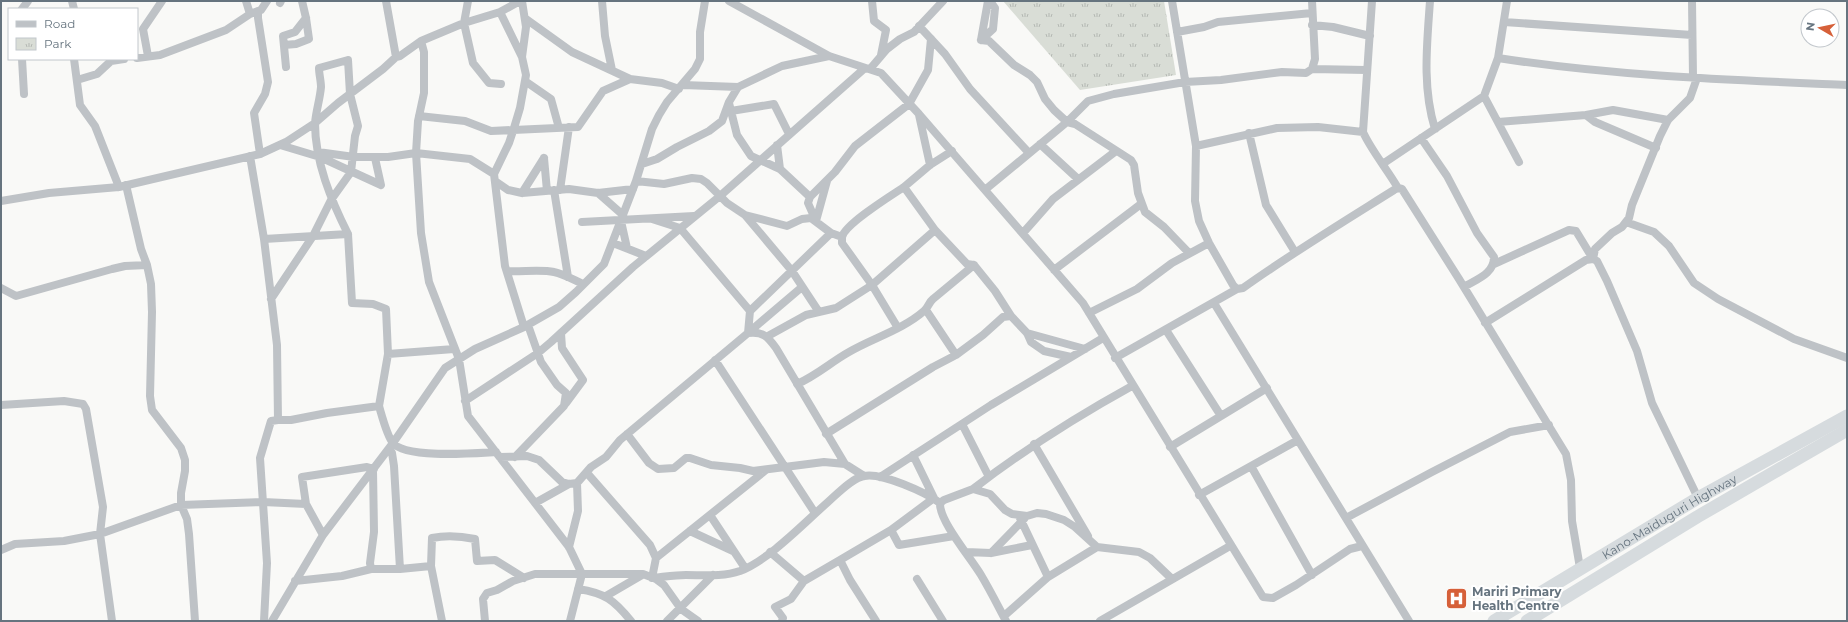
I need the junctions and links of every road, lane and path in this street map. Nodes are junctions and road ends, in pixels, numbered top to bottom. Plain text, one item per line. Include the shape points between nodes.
1 (162, 1) edge
2 (246, 1) edge
3 (266, 1) edge
4 (302, 1) edge
5 (386, 1) edge
6 (468, 1) edge
7 (521, 1) edge
8 (602, 1) edge
9 (705, 1) edge
10 (729, 1) edge
11 (872, 1) edge
12 (943, 1) edge
13 (989, 1) edge
14 (1172, 1) edge
15 (1312, 1) edge
16 (1372, 1) edge
17 (1430, 1) edge
18 (1507, 1) edge
19 (1692, 1) edge
20 (254, 12) junction
21 (500, 12) junction
22 (1312, 13) junction
23 (306, 18) junction
24 (526, 19) junction
25 (1504, 22) junction
26 (464, 23) junction
27 (1312, 25) junction
28 (919, 26) junction
29 (1177, 32) junction
30 (1692, 35) junction
31 (1370, 36) junction
32 (931, 39) junction
33 (421, 42) junction
34 (284, 45) junction
35 (148, 56) junction
36 (396, 56) junction
37 (829, 56) junction
38 (881, 56) junction
39 (522, 57) junction
40 (138, 58) edge
41 (1498, 58) junction
42 (22, 60) edge
43 (74, 60) edge
44 (118, 60) edge
45 (286, 67) dead end
46 (867, 68) junction
47 (1312, 69) junction
48 (612, 70) junction
49 (1366, 70) junction
50 (1695, 78) junction
51 (630, 79) junction
52 (77, 80) junction
53 (525, 81) junction
54 (1185, 82) junction
55 (502, 84) dead end
56 (1847, 85) edge
57 (681, 87) junction
58 (738, 87) junction
59 (24, 94) dead end
60 (350, 94) junction
61 (1484, 96) junction
62 (728, 102) junction
63 (909, 104) junction
64 (731, 111) junction
65 (918, 114) junction
66 (1586, 115) junction
67 (419, 116) junction
68 (1668, 120) junction
69 (1067, 122) junction
70 (1498, 122) junction
71 (315, 123) junction
72 (569, 127) junction
73 (514, 128) junction
74 (559, 128) junction
75 (1435, 129) junction
76 (1363, 132) junction
77 (1250, 133) junction
78 (789, 134) junction
79 (1420, 138) junction
80 (1040, 144) junction
81 (280, 145) junction
82 (777, 145) junction
83 (1196, 146) junction
84 (1656, 148) junction
85 (952, 151) junction
86 (1116, 151) junction
87 (416, 153) junction
88 (1029, 153) junction
89 (260, 154) junction
90 (319, 155) junction
91 (250, 156) junction
92 (354, 157) junction
93 (375, 158) junction
94 (761, 159) junction
95 (1519, 162) dead end
96 (642, 164) junction
97 (1384, 164) junction
98 (930, 165) junction
99 (780, 169) junction
100 (351, 172) junction
101 (495, 177) junction
102 (1078, 179) junction
103 (827, 181) junction
104 (635, 185) junction
105 (123, 186) junction
106 (904, 187) junction
107 (1398, 188) junction
108 (554, 190) junction
109 (986, 190) junction
110 (598, 193) junction
111 (522, 194) junction
112 (720, 196) junction
113 (810, 197) junction
114 (1, 200) edge
115 (331, 200) junction
116 (1141, 204) junction
117 (745, 215) junction
118 (694, 216) junction
119 (622, 218) junction
120 (652, 219) junction
121 (816, 221) junction
122 (582, 222) dead end
123 (1626, 222) junction
124 (680, 228) junction
125 (935, 230) junction
126 (831, 233) junction
127 (1023, 233) junction
128 (348, 234) junction
129 (313, 236) junction
130 (842, 237) junction
131 (264, 240) junction
132 (613, 243) junction
133 (1209, 243) junction
134 (627, 248) junction
135 (1295, 252) junction
136 (1189, 253) junction
137 (646, 256) junction
138 (1592, 259) junction
139 (974, 264) junction
140 (1494, 264) junction
141 (147, 265) junction
142 (1054, 270) junction
143 (507, 271) junction
144 (792, 271) junction
145 (568, 277) junction
146 (583, 284) junction
147 (872, 286) junction
148 (802, 287) junction
149 (1464, 287) junction
150 (1, 288) edge
151 (1237, 289) junction
152 (272, 299) junction
153 (1214, 303) junction
154 (926, 310) junction
155 (750, 311) junction
156 (819, 312) junction
157 (1089, 313) junction
158 (1011, 316) junction
159 (1485, 323) junction
160 (526, 326) junction
161 (898, 328) junction
162 (1166, 330) junction
163 (561, 333) junction
164 (748, 333) junction
165 (1027, 333) junction
166 (768, 336) junction
167 (1103, 338) junction
168 (454, 349) junction
169 (1085, 349) junction
170 (538, 353) junction
171 (388, 354) junction
172 (956, 355) junction
173 (1071, 357) junction
174 (458, 358) junction
175 (1115, 358) junction
176 (1847, 358) edge
177 (715, 360) junction
178 (797, 384) junction
179 (1132, 386) junction
180 (1267, 388) junction
181 (465, 401) junction
182 (1, 405) edge
183 (379, 406) junction
184 (564, 406) junction
185 (1221, 416) junction
186 (1847, 416) edge
187 (278, 420) junction
188 (962, 424) junction
189 (1549, 425) junction
190 (1846, 432) edge
191 (627, 434) junction
192 (826, 434) junction
193 (1298, 440) junction
194 (1034, 444) junction
195 (391, 446) junction
196 (1170, 447) junction
197 (498, 455) junction
198 (913, 455) junction
199 (515, 457) junction
200 (845, 464) junction
201 (1251, 466) junction
202 (785, 467) junction
203 (768, 469) junction
204 (374, 470) junction
205 (587, 473) junction
206 (864, 476) junction
207 (880, 477) junction
208 (989, 477) junction
209 (573, 484) junction
210 (973, 490) junction
211 (1199, 495) junction
212 (1698, 498) junction
213 (937, 500) junction
214 (263, 502) junction
215 (535, 503) junction
216 (306, 504) junction
217 (181, 505) junction
218 (815, 513) junction
219 (710, 515) junction
220 (1022, 518) junction
221 (1346, 518) junction
222 (890, 530) junction
223 (690, 532) junction
224 (100, 534) junction
225 (323, 534) junction
226 (954, 536) junction
227 (1094, 544) junction
228 (1032, 545) junction
229 (1230, 546) junction
230 (1362, 546) junction
231 (569, 547) junction
232 (1, 550) edge
233 (733, 551) junction
234 (770, 552) junction
235 (966, 552) junction
236 (991, 552) junction
237 (656, 558) junction
238 (840, 560) junction
239 (431, 566) junction
240 (745, 568) junction
241 (1580, 568) junction
242 (371, 569) junction
243 (400, 569) junction
244 (582, 574) junction
245 (643, 574) junction
246 (713, 575) junction
247 (1312, 575) junction
248 (1048, 577) junction
249 (524, 578) junction
250 (652, 578) junction
251 (917, 579) dead end
252 (1172, 579) junction
253 (295, 581) junction
254 (804, 581) junction
255 (578, 589) junction
256 (606, 596) junction
257 (681, 609) junction
258 (1005, 618) edge
259 (784, 620) edge
260 (112, 621) edge
261 (194, 621) edge
262 (264, 621) edge
263 (272, 621) edge
264 (442, 621) edge
265 (485, 621) edge
266 (570, 621) edge
267 (631, 621) edge
268 (667, 621) edge
269 (698, 621) edge
270 (876, 621) edge
271 (943, 621) edge
272 (1100, 621) edge
273 (1409, 621) edge
274 (1494, 621) edge
275 (1527, 621) edge

1 - 35 street via 143,29
2 - 20 street
3 - 20 street via 264,7
4 - 23 street
5 - 36 street
6 - 26 street
7 - 21 street
7 - 24 street
8 - 48 street via 605,36
9 - 57 street via 700,32 700,60
10 - 37 street
11 - 38 street via 874,22 886,30
12 - 28 street
13 - 69 street via 995,8 993,29 981,40 989,41 1014,65 1030,75 1037,82 1045,99
14 - 29 street
15 - 22 street
16 - 31 street
17 - 75 street via 1426,69 1429,109
18 - 25 street
19 - 30 street
20 - 35 street via 226,30 202,40 160,55
20 - 89 street via 258,18 268,82 265,94 254,113
21 - 26 street
21 - 39 street
22 - 27 street
22 - 29 street via 1218,22 1204,28
23 - 34 street via 294,32 283,36
23 - 34 street via 309,39
24 - 39 street
24 - 48 street via 572,52
25 - 30 street
25 - 41 street
26 - 33 street
26 - 55 street via 473,62 489,83
27 - 31 street
27 - 47 street via 1315,59
28 - 32 street
28 - 38 street
29 - 54 street
30 - 50 street
31 - 49 street
32 - 63 street via 928,70
32 - 88 street via 970,89
33 - 36 street
33 - 67 street via 424,52 424,93
34 - 45 street
35 - 40 street
36 - 60 street
37 - 46 street
37 - 58 street via 782,66
38 - 46 street
39 - 53 street
41 - 50 street via 1545,65
41 - 61 street
42 - 59 street
43 - 52 street
44 - 52 street via 111,61 97,74
46 - 63 street via 881,73
46 - 78 street
47 - 49 street
47 - 54 street via 1306,73 1282,72
48 - 51 street
49 - 76 street
50 - 56 street
50 - 68 street via 1690,98
51 - 57 street
51 - 72 street via 603,91 578,127
52 - 105 street via 80,105 96,126
53 - 73 street
53 - 74 street via 551,99
54 - 69 street via 1088,101
54 - 83 street
57 - 58 street
57 - 96 street via 659,115 652,129
58 - 62 street
60 - 71 street
60 - 71 street via 348,60 319,68 321,86
60 - 92 street via 358,126
61 - 70 street
61 - 75 street
62 - 64 street
62 - 96 street via 722,121 709,131 657,159
63 - 65 street
63 - 103 street via 855,146
64 - 78 street via 774,104
64 - 94 street via 737,135 751,156
65 - 85 street
65 - 98 street
66 - 68 street via 1613,110
66 - 70 street
66 - 84 street via 1595,122
67 - 73 street via 465,121 491,131
67 - 87 street
68 - 84 street
69 - 80 street
69 - 86 street via 1075,124
70 - 95 street
71 - 81 street
71 - 90 street
72 - 74 street
72 - 108 street
73 - 74 street
73 - 101 street
75 - 79 street
76 - 77 street via 1318,127 1277,128
76 - 97 street
77 - 83 street
77 - 135 street via 1266,205
78 - 82 street
79 - 97 street
79 - 140 street via 1447,176 1477,233 1494,257
80 - 88 street
80 - 102 street
81 - 89 street
81 - 90 street
82 - 94 street
82 - 99 street
83 - 133 street via 1195,201 1199,221
84 - 123 street
85 - 98 street
85 - 109 street
86 - 102 street
86 - 116 street via 1131,160 1134,165
87 - 93 street
87 - 101 street via 470,159
87 - 168 street via 421,233 429,282
88 - 109 street
89 - 91 street
90 - 92 street
90 - 100 street
90 - 115 street
91 - 105 street
91 - 131 street
92 - 93 street
92 - 100 street
93 - 100 street via 381,185
94 - 99 street
94 - 112 street
96 - 104 street
97 - 107 street
98 - 106 street
99 - 113 street
100 - 115 street
101 - 111 street via 508,190
101 - 143 street
102 - 127 street via 1053,199
103 - 113 street
103 - 121 street
104 - 110 street
104 - 112 street via 701,179
104 - 119 street
105 - 114 street
105 - 141 street
106 - 125 street
106 - 130 street via 857,221
107 - 135 street
107 - 149 street via 1406,194
108 - 110 street
108 - 111 street
108 - 111 street via 544,158
108 - 145 street
109 - 127 street
110 - 119 street
112 - 117 street
112 - 118 street
113 - 121 street via 808,203
115 - 128 street
115 - 129 street
116 - 136 street via 1145,212
116 - 142 street
117 - 121 street via 783,226 808,218
117 - 144 street
118 - 120 street
118 - 124 street
119 - 120 street
119 - 122 street
119 - 132 street
119 - 134 street
120 - 124 street
121 - 126 street
123 - 138 street via 1595,249
123 - 176 street via 1654,232 1669,246 1694,283 1718,298 1794,339
124 - 137 street
124 - 155 street
125 - 139 street via 967,264
125 - 147 street
126 - 130 street
126 - 144 street
127 - 142 street
128 - 129 street
128 - 171 street via 352,303 373,304 386,309
129 - 131 street
129 - 152 street
130 - 147 street via 842,243
131 - 152 street
132 - 134 street
132 - 146 street via 604,264
133 - 136 street
133 - 151 street
134 - 137 street
135 - 151 street via 1243,288
136 - 157 street via 1137,289
137 - 163 street
138 - 140 street via 1576,231 1570,230
138 - 159 street via 1586,260
138 - 212 street via 1597,261 1607,280 1637,351 1652,403
139 - 154 street via 928,303
139 - 158 street via 996,291
140 - 149 street via 1488,272
141 - 150 street via 112,269 16,296
141 - 217 street via 152,312 152,410 183,454 185,471
142 - 157 street
143 - 145 street via 541,270
143 - 160 street
144 - 148 street
144 - 155 street
145 - 146 street
146 - 160 street via 559,307
147 - 156 street via 836,308
147 - 161 street
148 - 156 street
148 - 164 street
149 - 159 street
151 - 153 street
152 - 187 street via 277,345
153 - 162 street
153 - 180 street
154 - 161 street
154 - 172 street
155 - 164 street
156 - 166 street via 806,315
157 - 167 street
158 - 165 street
158 - 172 street via 1003,317 983,336
159 - 189 street
160 - 170 street
160 - 174 street
161 - 178 street via 859,346 809,379
162 - 175 street
162 - 185 street
163 - 170 street
163 - 184 street via 562,348 583,380
164 - 166 street via 757,332
164 - 177 street
165 - 169 street
165 - 173 street via 1031,342 1044,351
166 - 178 street
167 - 169 street
167 - 175 street
168 - 171 street
168 - 174 street
169 - 173 street
170 - 181 street
170 - 184 street via 546,372 566,393
171 - 183 street
172 - 192 street
173 - 188 street
174 - 181 street
174 - 195 street via 445,368
175 - 179 street
177 - 191 street
177 - 202 street
178 - 192 street
179 - 194 street via 1070,420
179 - 196 street
180 - 185 street
180 - 193 street
181 - 197 street via 468,416
182 - 224 street via 64,401 83,404 103,507
183 - 187 street
183 - 195 street
184 - 199 street
185 - 196 street
186 - 212 highway, Kano-Maiduguri Highway
187 - 214 street via 271,421 260,458
188 - 198 street
188 - 208 street
189 - 221 street via 1510,432
189 - 241 street via 1566,454 1572,521
190 - 275 highway, Kano-Maiduguri Highway via 1697,517
191 - 203 street via 649,463 658,469 674,468 686,458 690,458 718,466 753,471
191 - 205 street
192 - 200 street
193 - 201 street
193 - 221 street
194 - 208 street
194 - 227 street
195 - 197 street via 433,454
195 - 204 street
195 - 243 street
196 - 211 street
197 - 199 street
197 - 215 street
198 - 207 street
198 - 213 street
199 - 209 street via 527,456 539,460 562,482
200 - 202 street via 824,462
200 - 206 street
201 - 211 street
201 - 247 street
202 - 203 street
202 - 218 street
203 - 219 street
204 - 216 street via 367,467 302,478
204 - 225 street
204 - 242 street
205 - 209 street
205 - 237 street via 650,545
206 - 207 street
206 - 218 street via 843,488
207 - 213 street
208 - 210 street
209 - 215 street
209 - 231 street via 578,511
210 - 213 street
210 - 220 street via 990,494 1005,510
211 - 229 street
212 - 241 highway, Kano-Maiduguri Highway
213 - 222 street
213 - 226 street
214 - 216 street
214 - 217 street
214 - 262 street via 267,563
215 - 231 street
216 - 225 street
217 - 224 street
217 - 261 street via 187,519 189,534
218 - 234 street
219 - 223 street
219 - 233 street
220 - 227 street via 1037,513 1064,520
220 - 228 street
220 - 236 street
221 - 230 street
222 - 226 street via 899,545
222 - 238 street
223 - 233 street
223 - 237 street
224 - 232 street via 64,541 15,544
224 - 260 street
225 - 253 street
226 - 235 street
227 - 248 street
227 - 252 street via 1139,552 1150,558
228 - 236 street
228 - 248 street
229 - 247 street via 1263,597 1273,598
229 - 252 street
230 - 247 street via 1350,549
230 - 273 street
231 - 244 street
233 - 240 street
234 - 240 street
234 - 254 street
235 - 236 street
235 - 258 street
237 - 250 street
238 - 254 street
238 - 270 street
239 - 243 street
239 - 249 street via 432,538 458,536 475,539 478,560 495,560
239 - 264 street
240 - 246 street
241 - 274 highway, Kano-Maiduguri Highway
242 - 243 street
242 - 253 street via 342,576
244 - 245 street
244 - 249 street via 535,574
244 - 255 street
245 - 250 street
245 - 256 street
246 - 250 street
246 - 257 street
248 - 258 street
249 - 265 street via 487,594 483,599
250 - 257 street via 664,585
251 - 271 street
252 - 272 street
253 - 263 street
254 - 259 street via 791,599 775,608
255 - 256 street
255 - 266 street
256 - 267 street
257 - 268 street
257 - 269 street

